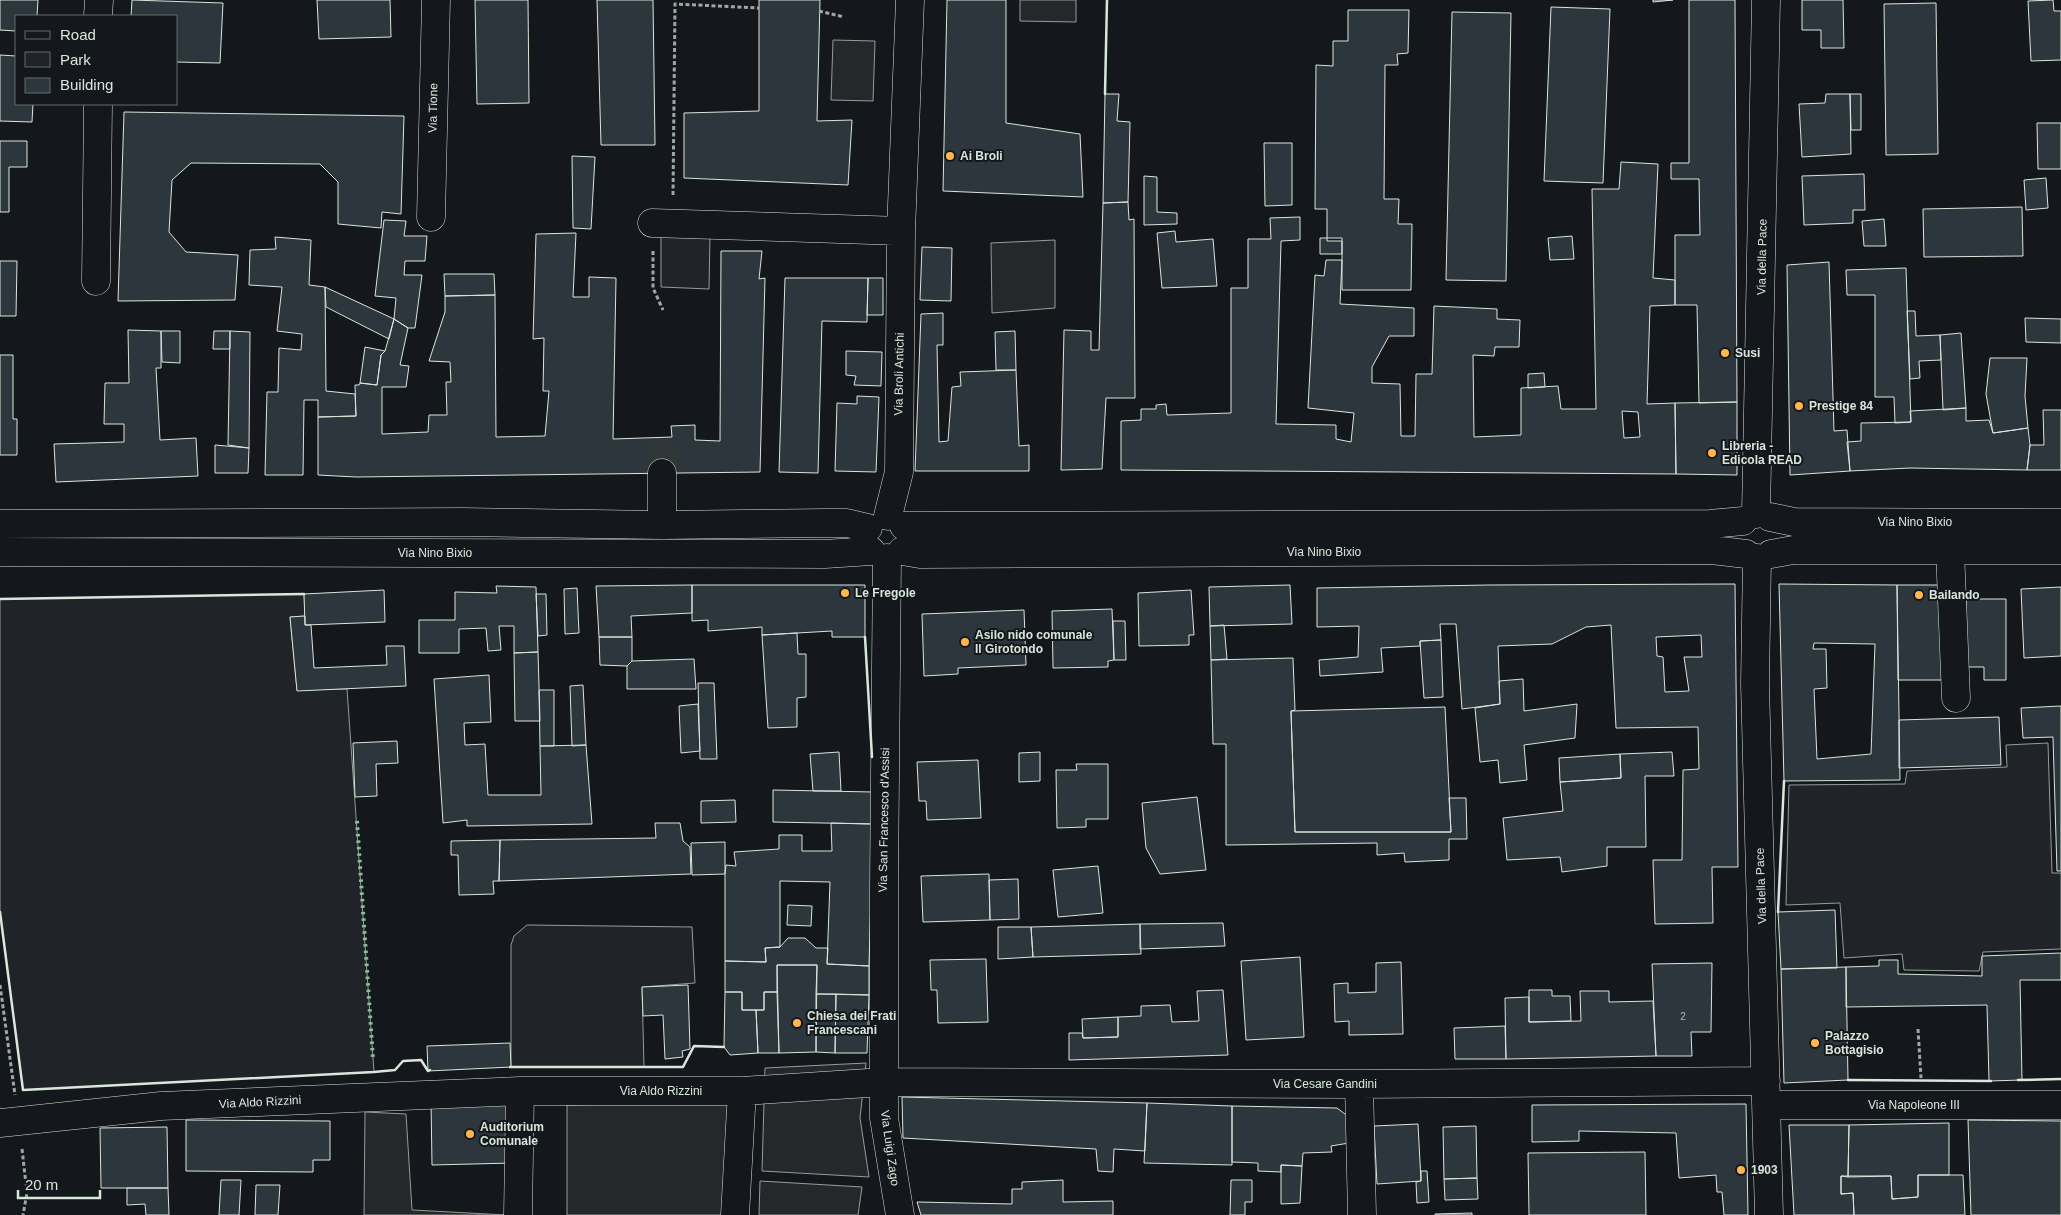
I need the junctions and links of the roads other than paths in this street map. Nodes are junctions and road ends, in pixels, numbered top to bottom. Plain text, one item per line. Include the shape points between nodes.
1 (99, 0) edge
2 (436, 0) edge
3 (910, 0) edge
4 (1766, 0) edge
5 (98, 15) edge
6 (98, 105) edge
7 (431, 217) dead end
8 (662, 223) road end
9 (901, 231) junction
10 (96, 281) dead end
11 (662, 473) tunnel mouth
12 (1756, 517) junction
13 (2061, 523) edge
14 (0, 524) edge
15 (662, 526) junction
16 (887, 538) junction
17 (1950, 550) junction
18 (2061, 550) edge
19 (0, 552) edge
20 (1758, 555) junction
21 (1956, 698) dead end
22 (884, 1082) junction
23 (1359, 1084) junction
24 (520, 1091) junction
25 (742, 1091) junction
26 (1766, 1093) junction
27 (2061, 1105) edge
28 (0, 1124) edge
29 (518, 1215) edge
30 (735, 1215) edge
31 (900, 1215) edge
32 (1362, 1215) edge
33 (1769, 1215) edge

1 - 5 street
2 - 7 street, Via Tione
3 - 9 street, Via Broli Antichi
4 - 12 street, Via della Pace
6 - 10 street
8 - 9 street
9 - 16 street, Via Broli Antichi via 899,472
11 - 15 street
12 - 13 street, Via Nino Bixio via 1794,522
12 - 16 street, Via Nino Bixio via 1710,524
12 - 20 street via 1739,526 1736,538 1741,550
12 - 20 street via 1779,528 1780,536 1776,549
14 - 15 street, Via Nino Bixio via 462,522
15 - 16 street, Via Nino Bixio via 840,523
16 - 19 street, Via Nino Bixio via 825,554
16 - 20 street, Via Nino Bixio via 920,554 1712,550
16 - 22 street, Via San Francesco d'Assisi
17 - 18 street, Via Nino Bixio
17 - 20 street, Via Nino Bixio via 1793,550
17 - 21 street
20 - 26 street, Via della Pace via 1755,684
22 - 23 street, Via Cesare Gandini
22 - 25 street, Via Aldo Rizzini
22 - 31 street, Via Luigi Zago via 884,1118
23 - 26 street, Via Cesare Gandini
23 - 32 street
24 - 25 street, Via Aldo Rizzini
24 - 28 street, Via Aldo Rizzini via 161,1106
24 - 29 street
25 - 30 street
26 - 27 street, Via Napoleone III via 1920,1105
26 - 33 street, Via della Pace

